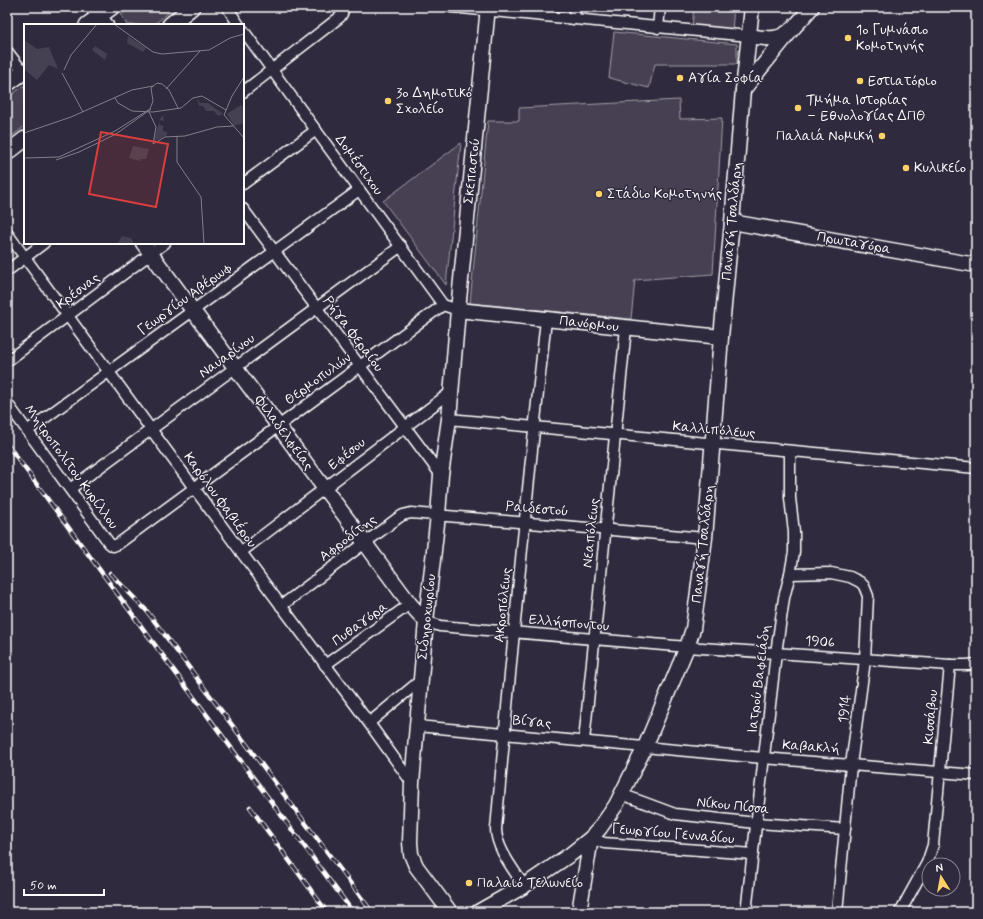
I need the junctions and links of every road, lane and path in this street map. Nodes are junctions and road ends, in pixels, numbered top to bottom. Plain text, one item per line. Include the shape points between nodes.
1 (112, 7) edge
2 (192, 7) edge
3 (226, 7) edge
4 (344, 7) edge
5 (451, 7) edge
6 (575, 7) edge
7 (660, 7) edge
8 (752, 7) edge
9 (812, 7) edge
10 (488, 9) edge
11 (100, 16) edge
12 (574, 19) junction
13 (88, 24) edge
14 (171, 24) edge
15 (239, 24) edge
16 (794, 27) junction
17 (658, 28) junction
18 (244, 31) edge
19 (749, 36) junction
20 (7, 50) edge
21 (272, 70) junction
22 (24, 71) edge
23 (7, 84) edge
24 (743, 90) junction
25 (244, 91) edge
26 (316, 130) junction
27 (24, 140) edge
28 (7, 153) edge
29 (244, 183) edge
30 (359, 190) junction
31 (244, 211) edge
32 (732, 222) junction
33 (7, 233) edge
34 (43, 244) edge
35 (161, 244) edge
36 (400, 246) junction
37 (147, 248) edge
38 (274, 252) junction
39 (25, 258) junction
40 (976, 265) edge
41 (7, 271) edge
42 (443, 305) junction
43 (317, 308) junction
44 (193, 310) junction
45 (458, 310) junction
46 (68, 316) junction
47 (546, 320) junction
48 (626, 328) junction
49 (721, 338) junction
50 (7, 361) edge
51 (360, 366) junction
52 (235, 368) junction
53 (108, 371) junction
54 (451, 392) junction
55 (7, 403) edge
56 (449, 418) junction
57 (278, 426) junction
58 (405, 426) junction
59 (534, 427) junction
60 (151, 429) junction
61 (27, 430) junction
62 (615, 434) junction
63 (713, 444) junction
64 (790, 451) junction
65 (976, 468) edge
66 (442, 475) junction
67 (194, 488) junction
68 (325, 488) junction
69 (70, 489) junction
70 (438, 515) junction
71 (525, 522) junction
72 (605, 529) junction
73 (705, 538) junction
74 (365, 542) junction
75 (113, 546) joint
76 (241, 552) junction
77 (790, 574) junction
78 (410, 604) junction
79 (281, 606) junction
80 (426, 620) junction
81 (514, 632) junction
82 (594, 639) junction
83 (687, 647) junction
84 (776, 653) junction
85 (865, 660) junction
86 (976, 664) edge
87 (326, 665) junction
88 (950, 665) junction
89 (421, 680) junction
90 (368, 723) junction
91 (417, 726) junction
92 (504, 734) junction
93 (584, 741) junction
94 (644, 747) junction
95 (763, 758) junction
96 (851, 765) junction
97 (940, 772) junction
98 (976, 775) edge
99 (412, 783) junction
100 (621, 794) junction
101 (756, 823) junction
102 (845, 829) junction
103 (591, 838) junction
104 (753, 854) junction
105 (524, 886) junction
106 (450, 912) edge
107 (478, 912) edge
108 (579, 912) edge
109 (746, 912) edge
110 (837, 912) edge
111 (900, 912) edge

1 - 11 main road
2 - 14 main road
3 - 15 street
4 - 21 street via 340,17
5 - 10 street
6 - 12 street
7 - 17 street
8 - 19 street, Παναγή Τσαλδάρη
9 - 16 street
10 - 12 street
10 - 45 street, Σκεπαστού
11 - 13 main road
12 - 17 street
16 - 19 street via 785,35 778,37
16 - 24 street
17 - 19 street
18 - 21 street, Δομέστιχου
19 - 24 street, Παναγή Τσαλδάρη
20 - 22 street
21 - 25 street
21 - 26 street, Δομέστιχου
22 - 23 main road
24 - 32 street, Παναγή Τσαλδάρη
26 - 29 street
26 - 30 street, Δομέστιχου
27 - 28 main road
30 - 36 street, Δομέστιχου
30 - 38 street, Γεωργίου Αβέρωφ
31 - 38 street, Ρήγα Φεραίου
32 - 40 street, Πρωταγόρα
32 - 49 street, Παναγή Τσαλδάρη
33 - 39 street, Καρόλου Φαβιέρου
34 - 39 street
35 - 37 street, Κρέσνας
36 - 42 street, Δομέστιχου
36 - 43 street, Ναυαρίνου
37 - 44 street, Φιλαδελφείας
37 - 46 street, Κρέσνας
38 - 43 street, Ρήγα Φεραίου
38 - 44 street, Γεωργίου Αβέρωφ
39 - 41 street
39 - 46 street, Καρόλου Φαβιέρου
42 - 45 street
42 - 51 street, Θερμοπυλών
43 - 51 street, Ρήγα Φεραίου
43 - 52 street, Ναυαρίνου
44 - 52 street, Φιλαδελφείας
44 - 53 street, Γεωργίου Αβέρωφ
45 - 47 street, Πανόρμου
45 - 54 street, Σιδηροχωρίου
46 - 50 street, Κρέσνας
46 - 53 street, Καρόλου Φαβιέρου
47 - 48 street, Πανόρμου
47 - 59 street, Ακροπόλεως
48 - 49 street, Πανόρμου
48 - 62 street, Νεαπόλεως
49 - 63 street, Παναγή Τσαλδάρη
51 - 57 street, Θερμοπυλών
51 - 58 street, Ρήγα Φεραίου
52 - 57 street, Φιλαδελφείας
52 - 60 street, Ναυαρίνου
53 - 60 street, Καρόλου Φαβιέρου
53 - 61 street, Γεωργίου Αβέρωφ
54 - 56 street, Σιδηροχωρίου
54 - 58 street, Εφέσου
55 - 61 street, Μητροπολίτου Κυρίλλου
56 - 59 street, Καλλιπόλεως
56 - 66 street, Σιδηροχωρίου
57 - 67 street, Θερμοπυλών
57 - 68 street, Φιλαδελφείας
58 - 66 street, Ρήγα Φεραίου
58 - 68 street, Εφέσου
59 - 62 street, Καλλιπόλεως
59 - 71 street, Ακροπόλεως
60 - 67 street, Καρόλου Φαβιέρου
60 - 69 street, Ναυαρίνου
61 - 69 street, Μητροπολίτου Κυρίλλου
62 - 63 street, Καλλιπόλεως
62 - 72 street, Νεαπόλεως
63 - 64 street, Καλλιπόλεως
63 - 73 street, Παναγή Τσαλδάρη
64 - 65 street, Καλλιπόλεως
64 - 77 street, Ιατρού Βαφειάδη via 790,498 794,544
66 - 70 street, Σιδηροχωρίου
67 - 75 street, Θερμοπυλών
67 - 76 street, Καρόλου Φαβιέρου
68 - 74 street, Φιλαδελφείας
68 - 76 street, Εφέσου
69 - 75 street, Μητροπολίτου Κυρίλλου via 108,543
70 - 71 street, Ραιδεστού
70 - 74 street, Αφροδίτης via 403,515
70 - 80 street, Σιδηροχωρίου
71 - 72 street, Ραιδεστού
71 - 81 street, Ακροπόλεως
72 - 73 street, Ραιδεστού
72 - 82 street, Νεαπόλεως
73 - 83 street, Παναγή Τσαλδάρη via 693,629
74 - 78 street, Φιλαδελφείας
74 - 79 street, Αφροδίτης
76 - 79 street, Καρόλου Φαβιέρου
77 - 84 street, Ιατρού Βαφειάδη
77 - 85 street, 1914 via 831,573 855,579 864,586 868,596
78 - 80 street, Φιλαδελφείας
78 - 87 street, Πυθαγόρα
79 - 87 street, Καρόλου Φαβιέρου
80 - 81 street, Ελλήσποντου via 440,626
80 - 89 street, Σιδηροχωρίου
81 - 82 street, Ελλήσποντου
81 - 92 street, Ακροπόλεως
82 - 83 street, Ελλήσποντου
82 - 93 street, Νεαπόλεως
83 - 84 street, 1906
83 - 94 street, Παναγή Τσαλδάρη
84 - 85 street, 1906
84 - 95 street, Ιατρού Βαφειάδη
85 - 88 street, 1906
85 - 96 street, 1914
86 - 88 street, 1906
87 - 90 street, Καρόλου Φαβιέρου
88 - 97 street, Κισσάβου
89 - 90 street
89 - 91 street, Σιδηροχωρίου
90 - 99 street, Καρόλου Φαβιέρου
91 - 92 street, Βίγας
91 - 99 street, Σιδηροχωρίου
92 - 93 street, Βίγας
92 - 105 street, Ακροπόλεως via 496,838
93 - 94 street, Βίγας
94 - 95 street, Καβακλή
94 - 100 street, Παναγή Τσαλδάρη
95 - 96 street, Καβακλή
95 - 101 street, Ιατρού Βαφειάδη
96 - 97 street, Καβακλή
96 - 102 street, 1914
97 - 98 street, Καβακλή
97 - 111 street, Κισσάβου via 933,846 928,863
99 - 106 street, Σιδηροχωρίου via 411,854 416,866
100 - 101 street, Νίκου Πίσσα via 675,814
100 - 103 street, Παναγή Τσαλδάρη via 606,821
101 - 102 street, Νίκου Πίσσα
101 - 104 street, Ιατρού Βαφειάδη
102 - 110 street, 1914
103 - 104 street, Γεωργίου Γενναδίου via 604,843
103 - 105 street, Παναγή Τσαλδάρη
103 - 108 street
104 - 109 street, Ιατρού Βαφειάδη
105 - 107 street, Παναγή Τσαλδάρη

